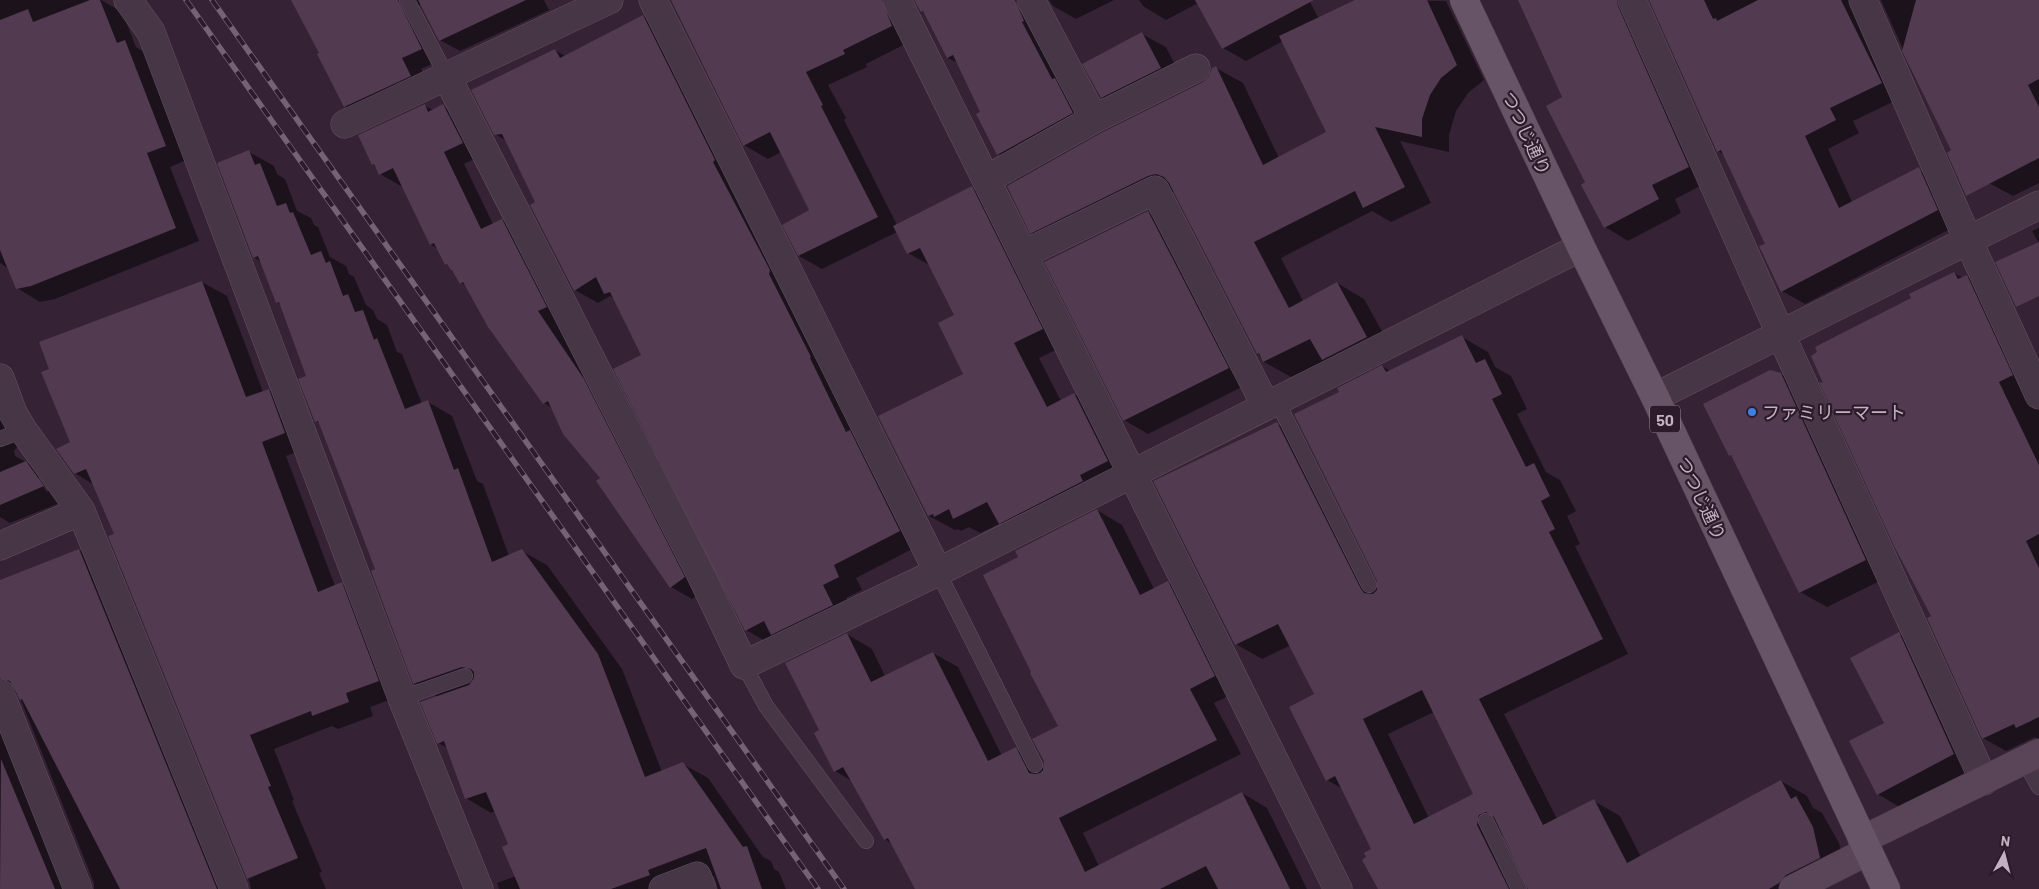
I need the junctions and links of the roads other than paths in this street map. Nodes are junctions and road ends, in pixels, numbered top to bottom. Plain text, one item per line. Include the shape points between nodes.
1 (128, 0) edge
2 (407, 0) edge
3 (609, 0) edge
4 (653, 0) edge
5 (897, 0) edge
6 (1032, 0) edge
7 (1464, 0) edge
8 (1632, 0) edge
9 (1863, 0) edge
10 (1196, 68) dead end
11 (448, 77) junction
12 (1094, 119) junction
13 (345, 124) dead end
14 (987, 179) junction
15 (2039, 205) edge
16 (1968, 240) junction
17 (1581, 247) junction
18 (1024, 254) junction
19 (1781, 335) junction
20 (0, 378) edge
21 (2039, 395) edge
22 (1655, 397) junction
23 (1272, 404) junction
24 (12, 435) edge
25 (1133, 473) junction
26 (81, 511) junction
27 (0, 546) edge
28 (938, 572) junction
29 (1369, 585) dead end
30 (744, 665) junction
31 (464, 676) dead end
32 (0, 693) edge
33 (402, 698) junction
34 (2032, 756) edge
35 (1035, 765) dead end
36 (1984, 781) junction
37 (2039, 787) edge
38 (1486, 821) dead end
39 (866, 841) dead end
40 (1865, 846) junction
41 (78, 889) edge
42 (234, 889) edge
43 (478, 889) edge
44 (663, 889) edge
45 (702, 889) edge
46 (1338, 889) edge
47 (1518, 889) edge
48 (1793, 889) edge
49 (1886, 889) edge

1 - 33 street via 151,32
2 - 11 lane
3 - 11 street
4 - 28 street
5 - 14 street
6 - 12 street
7 - 17 main road, つつじ通り / 50
8 - 19 street
9 - 16 street
10 - 12 street
11 - 13 street
11 - 30 street via 702,575
12 - 14 street
14 - 18 street
15 - 16 street
16 - 19 street
16 - 21 street
17 - 22 main road, つつじ通り / 50
17 - 23 street
18 - 23 street via 1155,190
18 - 25 street
19 - 22 street
19 - 36 street
20 - 24 street via 13,413
22 - 40 main road, つつじ通り / 50
23 - 25 street
23 - 29 lane
24 - 26 street
25 - 28 street
25 - 46 street
26 - 27 street
26 - 42 street
28 - 30 street
28 - 35 lane
30 - 39 lane via 766,706
31 - 33 lane
32 - 41 street
33 - 43 street
34 - 36 street
34 - 37 lane
36 - 40 street
38 - 47 lane
40 - 48 street
40 - 49 main road, つつじ通り / 50
44 - 45 street via 697,876

